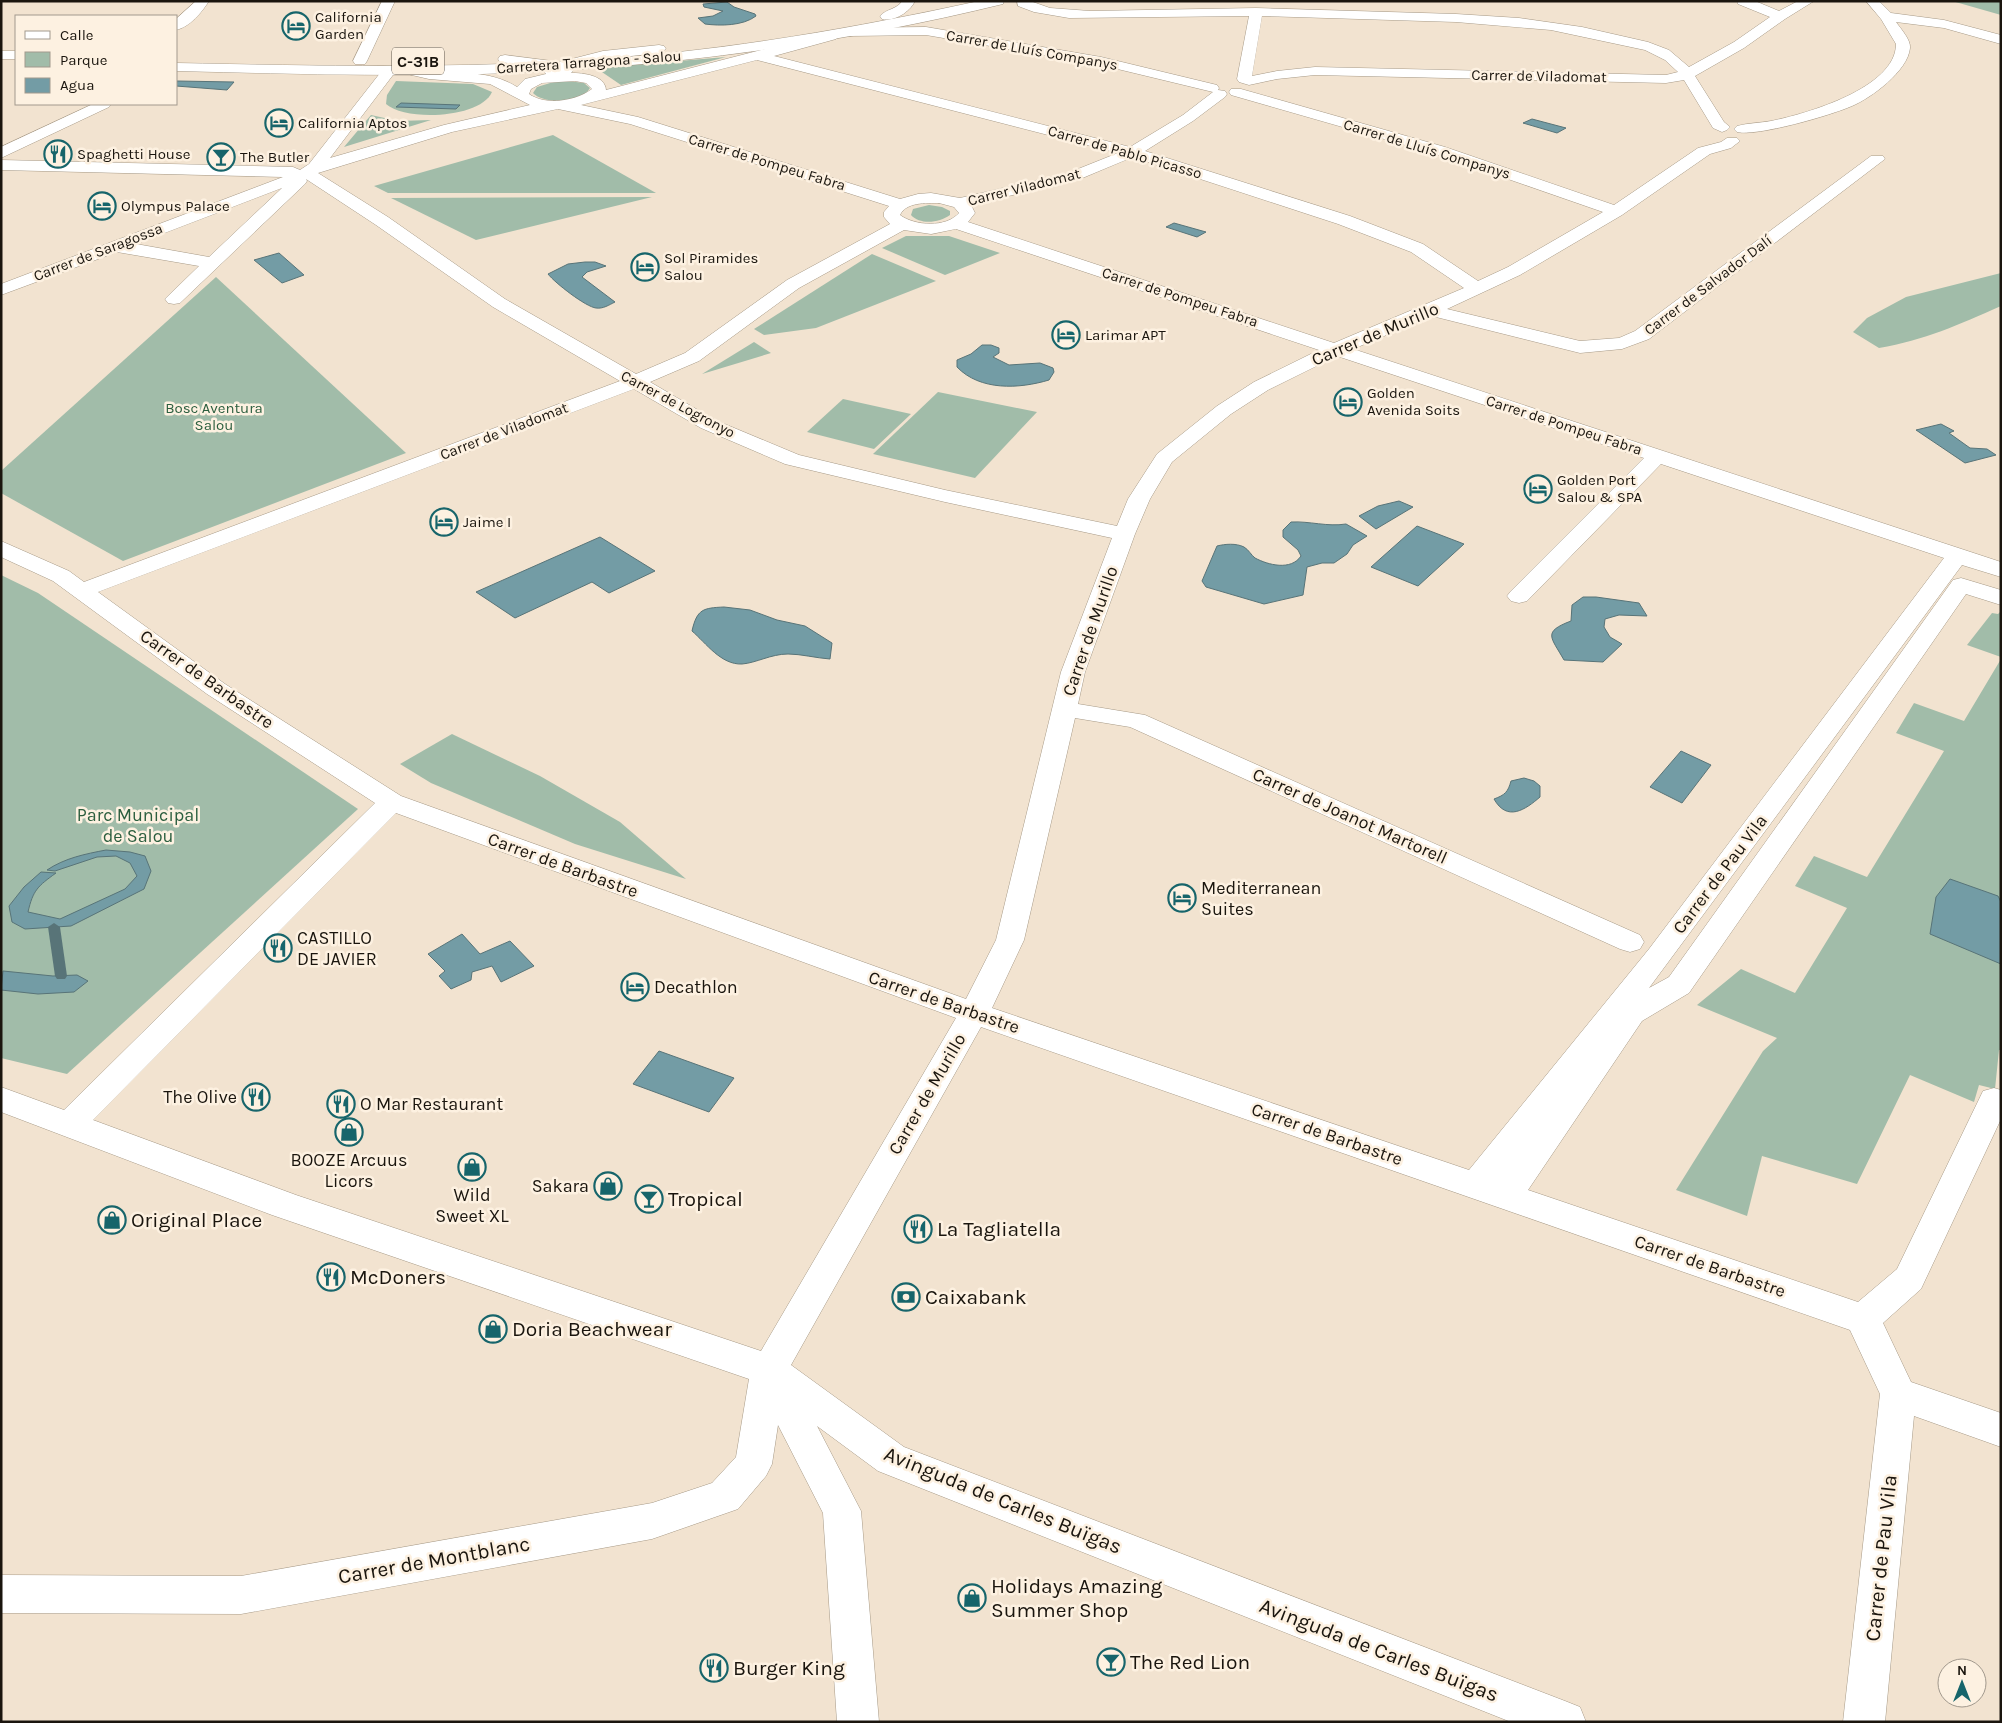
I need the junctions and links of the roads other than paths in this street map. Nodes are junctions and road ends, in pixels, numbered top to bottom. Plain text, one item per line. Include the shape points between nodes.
1 (203, 1) edge
2 (389, 1) edge
3 (909, 1) edge
4 (959, 1) edge
5 (998, 1) edge
6 (1024, 1) edge
7 (1743, 1) edge
8 (1808, 1) edge
9 (1872, 1) edge
10 (1256, 12) junction
11 (887, 16) junction
12 (1780, 16) junction
13 (1887, 17) junction
14 (178, 24) edge
15 (849, 32) junction
16 (831, 36) junction
17 (2001, 40) edge
18 (659, 48) junction
19 (1, 54) edge
20 (15, 55) edge
21 (757, 56) junction
22 (178, 58) edge
23 (505, 59) junction
24 (360, 61) junction
25 (1, 64) edge
26 (15, 64) edge
27 (561, 66) junction
28 (178, 67) edge
29 (408, 70) junction
30 (390, 71) junction
31 (1687, 76) junction
32 (1243, 84) junction
33 (599, 87) junction
34 (522, 91) junction
35 (1216, 91) junction
36 (557, 104) junction
37 (102, 105) edge
38 (633, 120) junction
39 (449, 128) junction
40 (1718, 131) junction
41 (1742, 135) junction
42 (1704, 150) junction
43 (1133, 152) junction
44 (1, 153) edge
45 (1877, 159) dead end
46 (1, 165) edge
47 (311, 170) junction
48 (958, 203) junction
49 (900, 204) junction
50 (1616, 211) junction
51 (902, 224) junction
52 (957, 224) junction
53 (115, 246) junction
54 (214, 263) junction
55 (1478, 289) junction
56 (1, 290) edge
57 (174, 299) dead end
58 (1430, 310) junction
59 (1336, 349) junction
60 (635, 382) junction
61 (1658, 456) junction
62 (1124, 534) junction
63 (1, 548) edge
64 (1967, 559) junction
65 (2001, 570) edge
66 (1961, 585) junction
67 (81, 591) junction
68 (1519, 596) dead end
69 (2001, 598) edge
70 (1064, 709) junction
71 (392, 802) junction
72 (1630, 942) dead end
73 (974, 1013) junction
74 (1, 1099) edge
75 (2001, 1103) edge
76 (69, 1124) junction
77 (1476, 1185) junction
78 (1506, 1196) junction
79 (1863, 1319) junction
80 (770, 1370) junction
81 (1898, 1394) junction
82 (2001, 1430) edge
83 (1, 1594) edge
84 (858, 1722) edge
85 (1566, 1722) edge
86 (1864, 1722) edge

1 - 14 street
2 - 24 street
3 - 11 street via 906,7
4 - 11 street, Carretera Tarragona - Salou / C-31B
5 - 15 street, Carretera Tarragona - Salou / C-31B
6 - 10 street via 1027,7 1043,11 1095,16
7 - 12 street
8 - 12 street, Carrer de Viladomat
9 - 13 street, Carrer de Murillo
10 - 31 street via 1534,22 1643,45 1670,57
10 - 32 street
11 - 18 street, Carretera Tarragona - Salou / C-31B via 779,34
12 - 31 street, Carrer de Viladomat
13 - 17 street via 1934,23
13 - 41 street, Carrer de Murillo via 1903,44 1903,50 1890,73 1876,85 1847,102 1771,129
15 - 16 street, Carretera Tarragona - Salou / C-31B
15 - 35 street, Carrer de Lluís Companys via 926,31 1101,61
16 - 21 street
16 - 27 street, Carretera Tarragona - Salou / C-31B via 682,56
18 - 23 street, Carretera Tarragona - Salou / C-31B
18 - 27 street
19 - 20 street
21 - 33 street
21 - 43 street, Carrer de Pablo Picasso
22 - 24 street, Carretera Tarragona - Salou / C-31B
23 - 24 street, Carretera Tarragona - Salou / C-31B
23 - 27 street
25 - 26 street
27 - 29 street, Carretera Tarragona - Salou / C-31B
27 - 33 street, Carrer de Pompeu Fabra
27 - 34 street, Carrer de Saragossa
28 - 30 street, Carretera Tarragona - Salou / C-31B
29 - 30 street, Carretera Tarragona - Salou / C-31B
29 - 34 street via 423,75 495,81
30 - 47 street
31 - 32 street, Carrer de Viladomat via 1666,79 1314,71 1277,75
31 - 40 street via 1718,125
32 - 35 street, Carrer de Viladomat via 1225,81
32 - 50 street, Carrer de Lluís Companys
33 - 34 street via 560,77 542,80
33 - 36 street via 595,94 578,101
33 - 38 street, Carrer de Pompeu Fabra
34 - 36 street via 537,103
34 - 39 street, Carrer de Saragossa
35 - 43 street, Carrer Viladomat via 1206,106
36 - 38 street, Carrer de Pompeu Fabra
36 - 39 street, Carrer de Saragossa
37 - 44 street
38 - 49 street, Carrer de Pompeu Fabra
39 - 47 street, Carrer de Saragossa
40 - 41 street
40 - 42 street, Carrer de Murillo
41 - 42 street, Carrer de Murillo via 1726,145
42 - 50 street, Carrer de Murillo
43 - 48 street, Carrer Viladomat via 1075,176
43 - 55 street, Carrer de Pablo Picasso via 1344,220 1417,248
45 - 58 street, Carrer de Salvador Dalí via 1642,335 1622,343 1580,347
46 - 47 street
47 - 53 street, Carrer de Saragossa
47 - 54 street
47 - 60 street, Carrer de Logronyo via 499,303
48 - 49 street via 929,198
48 - 52 street via 967,213
49 - 51 street via 892,212 896,221
50 - 55 street, Carrer de Murillo
51 - 52 street via 930,228
51 - 60 street, Carrer de Viladomat via 792,284 692,357
52 - 59 street, Carrer de Pompeu Fabra
53 - 54 street
53 - 56 street, Carrer de Saragossa
54 - 57 street
55 - 58 street, Carrer de Murillo
58 - 59 street, Carrer de Murillo
59 - 61 street, Carrer de Pompeu Fabra
59 - 62 street, Carrer de Murillo via 1261,386 1224,410 1164,458 1139,499
60 - 62 street, Carrer de Logronyo via 708,424 792,460
60 - 67 street, Carrer de Viladomat
61 - 64 street, Carrer de Pompeu Fabra
61 - 68 street
62 - 70 street, Carrer de Murillo via 1073,672
63 - 67 street, Carrer de Barbastre via 61,576
64 - 65 street, Carrer de Pompeu Fabra
64 - 66 street
64 - 77 street, Carrer de Pau Vila via 1659,956
66 - 69 street
66 - 78 street via 1679,985 1631,1013
67 - 71 street, Carrer de Barbastre via 216,689
70 - 72 street, Carrer de Joanot Martorell via 1136,720
70 - 73 street, Carrer de Murillo via 1010,940
71 - 73 street, Carrer de Barbastre
71 - 76 street
73 - 77 street, Carrer de Barbastre
73 - 80 street, Carrer de Murillo
74 - 76 street, Avinguda de Carles Buïgas
75 - 79 street via 1994,1100 1909,1279
76 - 80 street, Avinguda de Carles Buïgas via 284,1205
77 - 78 street, Carrer de Barbastre
78 - 79 street, Carrer de Barbastre
79 - 81 street
80 - 83 street, Carrer de Montblanc via 752,1464 725,1496 652,1521 241,1594
80 - 84 street via 842,1511
80 - 85 street, Avinguda de Carles Buïgas via 891,1458
81 - 82 street
81 - 86 street, Carrer de Pau Vila

